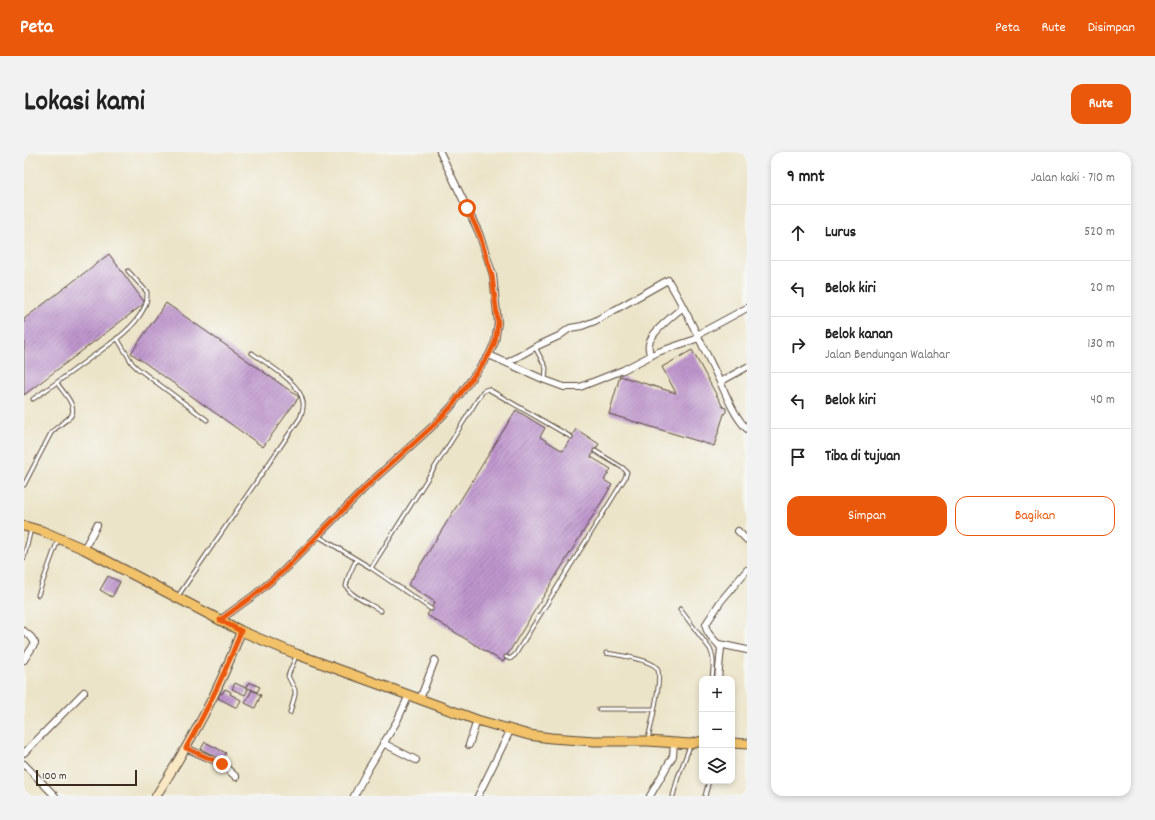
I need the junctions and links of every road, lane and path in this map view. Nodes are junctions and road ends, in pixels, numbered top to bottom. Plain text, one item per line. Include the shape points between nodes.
1 (440, 152) edge
2 (128, 272) dead end
3 (683, 307) junction
4 (747, 308) edge
5 (698, 336) junction
6 (117, 338) junction
7 (535, 347) junction
8 (252, 354) dead end
9 (489, 355) junction
10 (650, 356) junction
11 (507, 363) junction
12 (747, 367) edge
13 (545, 380) junction
14 (720, 382) junction
15 (57, 383) junction
16 (33, 399) dead end
17 (207, 420) dead end
18 (747, 429) edge
19 (571, 437) dead end
20 (595, 451) dead end
21 (24, 485) edge
22 (97, 525) dead end
23 (28, 527) edge
24 (738, 531) dead end
25 (318, 536) junction
26 (59, 538) junction
27 (747, 540) edge
28 (84, 549) junction
29 (24, 558) edge
30 (356, 560) junction
31 (371, 568) junction
32 (747, 570) edge
33 (38, 595) dead end
34 (177, 597) junction
35 (431, 609) dead end
36 (680, 609) dead end
37 (381, 610) dead end
38 (220, 620) junction
39 (24, 631) edge
40 (241, 631) junction
41 (719, 644) junction
42 (747, 650) edge
43 (606, 653) dead end
44 (296, 654) junction
45 (506, 658) dead end
46 (24, 660) edge
47 (435, 660) dead end
48 (712, 676) edge
49 (718, 676) edge
50 (84, 692) dead end
51 (409, 695) junction
52 (420, 699) junction
53 (599, 709) dead end
54 (654, 709) junction
55 (290, 713) dead end
56 (478, 720) junction
57 (510, 731) junction
58 (648, 741) junction
59 (699, 742) edge
60 (735, 742) edge
61 (674, 743) junction
62 (383, 744) junction
63 (690, 744) junction
64 (747, 744) edge
65 (469, 745) dead end
66 (186, 748) junction
67 (24, 753) edge
68 (416, 760) dead end
69 (24, 764) edge
70 (236, 777) dead end
71 (708, 784) edge
72 (55, 796) edge
73 (156, 796) edge
74 (354, 796) edge
75 (478, 796) edge
76 (650, 796) edge
77 (672, 796) edge
78 (705, 796) edge

1 - 9 street via 479,233 492,275 498,323 495,342
2 - 6 lane via 147,292 146,306 139,317
3 - 5 street
3 - 7 street via 668,280 595,321 570,328
3 - 10 street via 651,338 648,345
4 - 5 street
5 - 10 street
5 - 14 street
6 - 15 lane
6 - 17 lane via 137,368
7 - 11 street
7 - 13 lane via 546,368
8 - 34 lane via 295,386 304,402 303,410
9 - 11 street
9 - 25 street via 448,411 377,476
10 - 13 street via 580,388 564,387
11 - 13 street
12 - 14 street
14 - 18 street
15 - 16 lane
15 - 21 lane via 73,407 72,413 51,433
19 - 31 lane via 488,389 483,391
20 - 45 lane via 623,468 626,472 625,478 515,655 510,659
22 - 28 street
23 - 26 main road
23 - 29 lane
24 - 27 street
25 - 30 lane
25 - 38 street via 270,582
26 - 28 main road
26 - 33 lane
28 - 34 main road
30 - 31 lane
30 - 37 lane via 346,586 348,590
31 - 35 lane
32 - 41 street via 706,624 707,631
34 - 38 main road
36 - 48 lane via 714,656
38 - 40 main road
39 - 46 street via 35,643
40 - 44 main road
40 - 66 street via 227,669
41 - 42 street
41 - 49 street via 721,648
43 - 54 lane via 640,660 656,667 659,685
44 - 51 main road
44 - 55 lane via 288,676 295,690
47 - 52 street
50 - 67 street
51 - 52 main road
51 - 62 street
52 - 56 main road
53 - 54 lane
54 - 58 lane
56 - 57 main road
56 - 65 street
57 - 58 main road via 551,738
57 - 75 street
58 - 61 main road
59 - 63 main road
60 - 64 main road
61 - 63 main road
61 - 76 street via 673,756
62 - 68 street
62 - 74 street
63 - 77 lane
66 - 70 street via 222,764
66 - 73 street
69 - 72 street
71 - 78 lane

